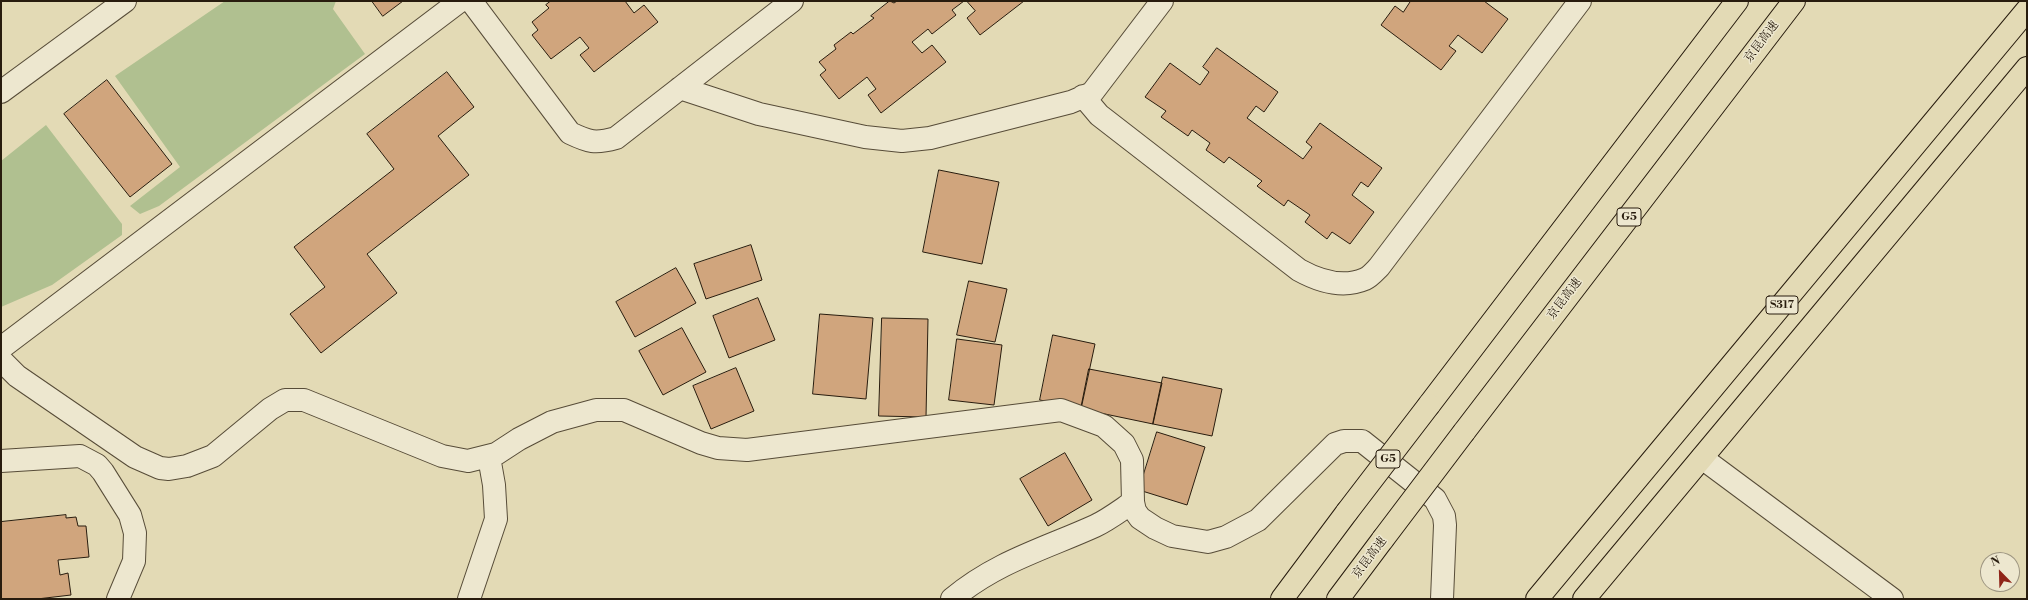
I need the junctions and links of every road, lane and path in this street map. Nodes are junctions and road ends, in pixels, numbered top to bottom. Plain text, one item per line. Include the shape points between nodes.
1 (125, 1) edge
2 (460, 1) edge
3 (471, 1) edge
4 (792, 1) edge
5 (1162, 1) edge
6 (1580, 1) edge
7 (1737, 1) edge
8 (1794, 1) edge
9 (2027, 10) edge
10 (2027, 68) edge
11 (680, 88) junction
12 (1, 92) edge
13 (1083, 96) junction
14 (1, 348) edge
15 (1, 360) edge
16 (489, 456) junction
17 (1702, 458) junction
18 (1, 461) edge
19 (1133, 502) junction
20 (118, 599) edge
21 (468, 599) edge
22 (952, 599) edge
23 (1282, 599) edge
24 (1338, 599) edge
25 (1442, 599) edge
26 (1537, 599) edge
27 (1584, 599) edge
28 (1892, 599) edge

1 - 12 street
2 - 14 street
3 - 11 street via 570,133 586,141 600,142 616,138
4 - 11 street
5 - 13 street via 1092,93
6 - 13 street via 1379,267 1366,279 1348,283 1330,283 1299,270 1100,114
7 - 23 main road, G5, bridge
8 - 24 main road, 京昆高速 / G5, bridge
9 - 26 main road, S317
10 - 17 main road
11 - 13 street via 759,114 865,137 902,141 937,136 1071,102
15 - 16 street via 18,376 135,457 160,468 187,466 213,456 270,409 285,400 304,400 442,456 468,462
16 - 19 street via 552,422 596,410 624,410 701,443 718,448 747,450 1061,410 1104,426 1124,444 1132,460
16 - 21 street via 496,519
17 - 27 main road
17 - 28 street
18 - 20 street via 80,456 104,472 130,515 135,533 134,561
19 - 22 street via 1097,526 1017,557 969,584
19 - 25 street via 1140,518 1172,536 1208,542 1218,541 1258,520 1335,444 1362,441 1435,499 1441,507 1445,525

